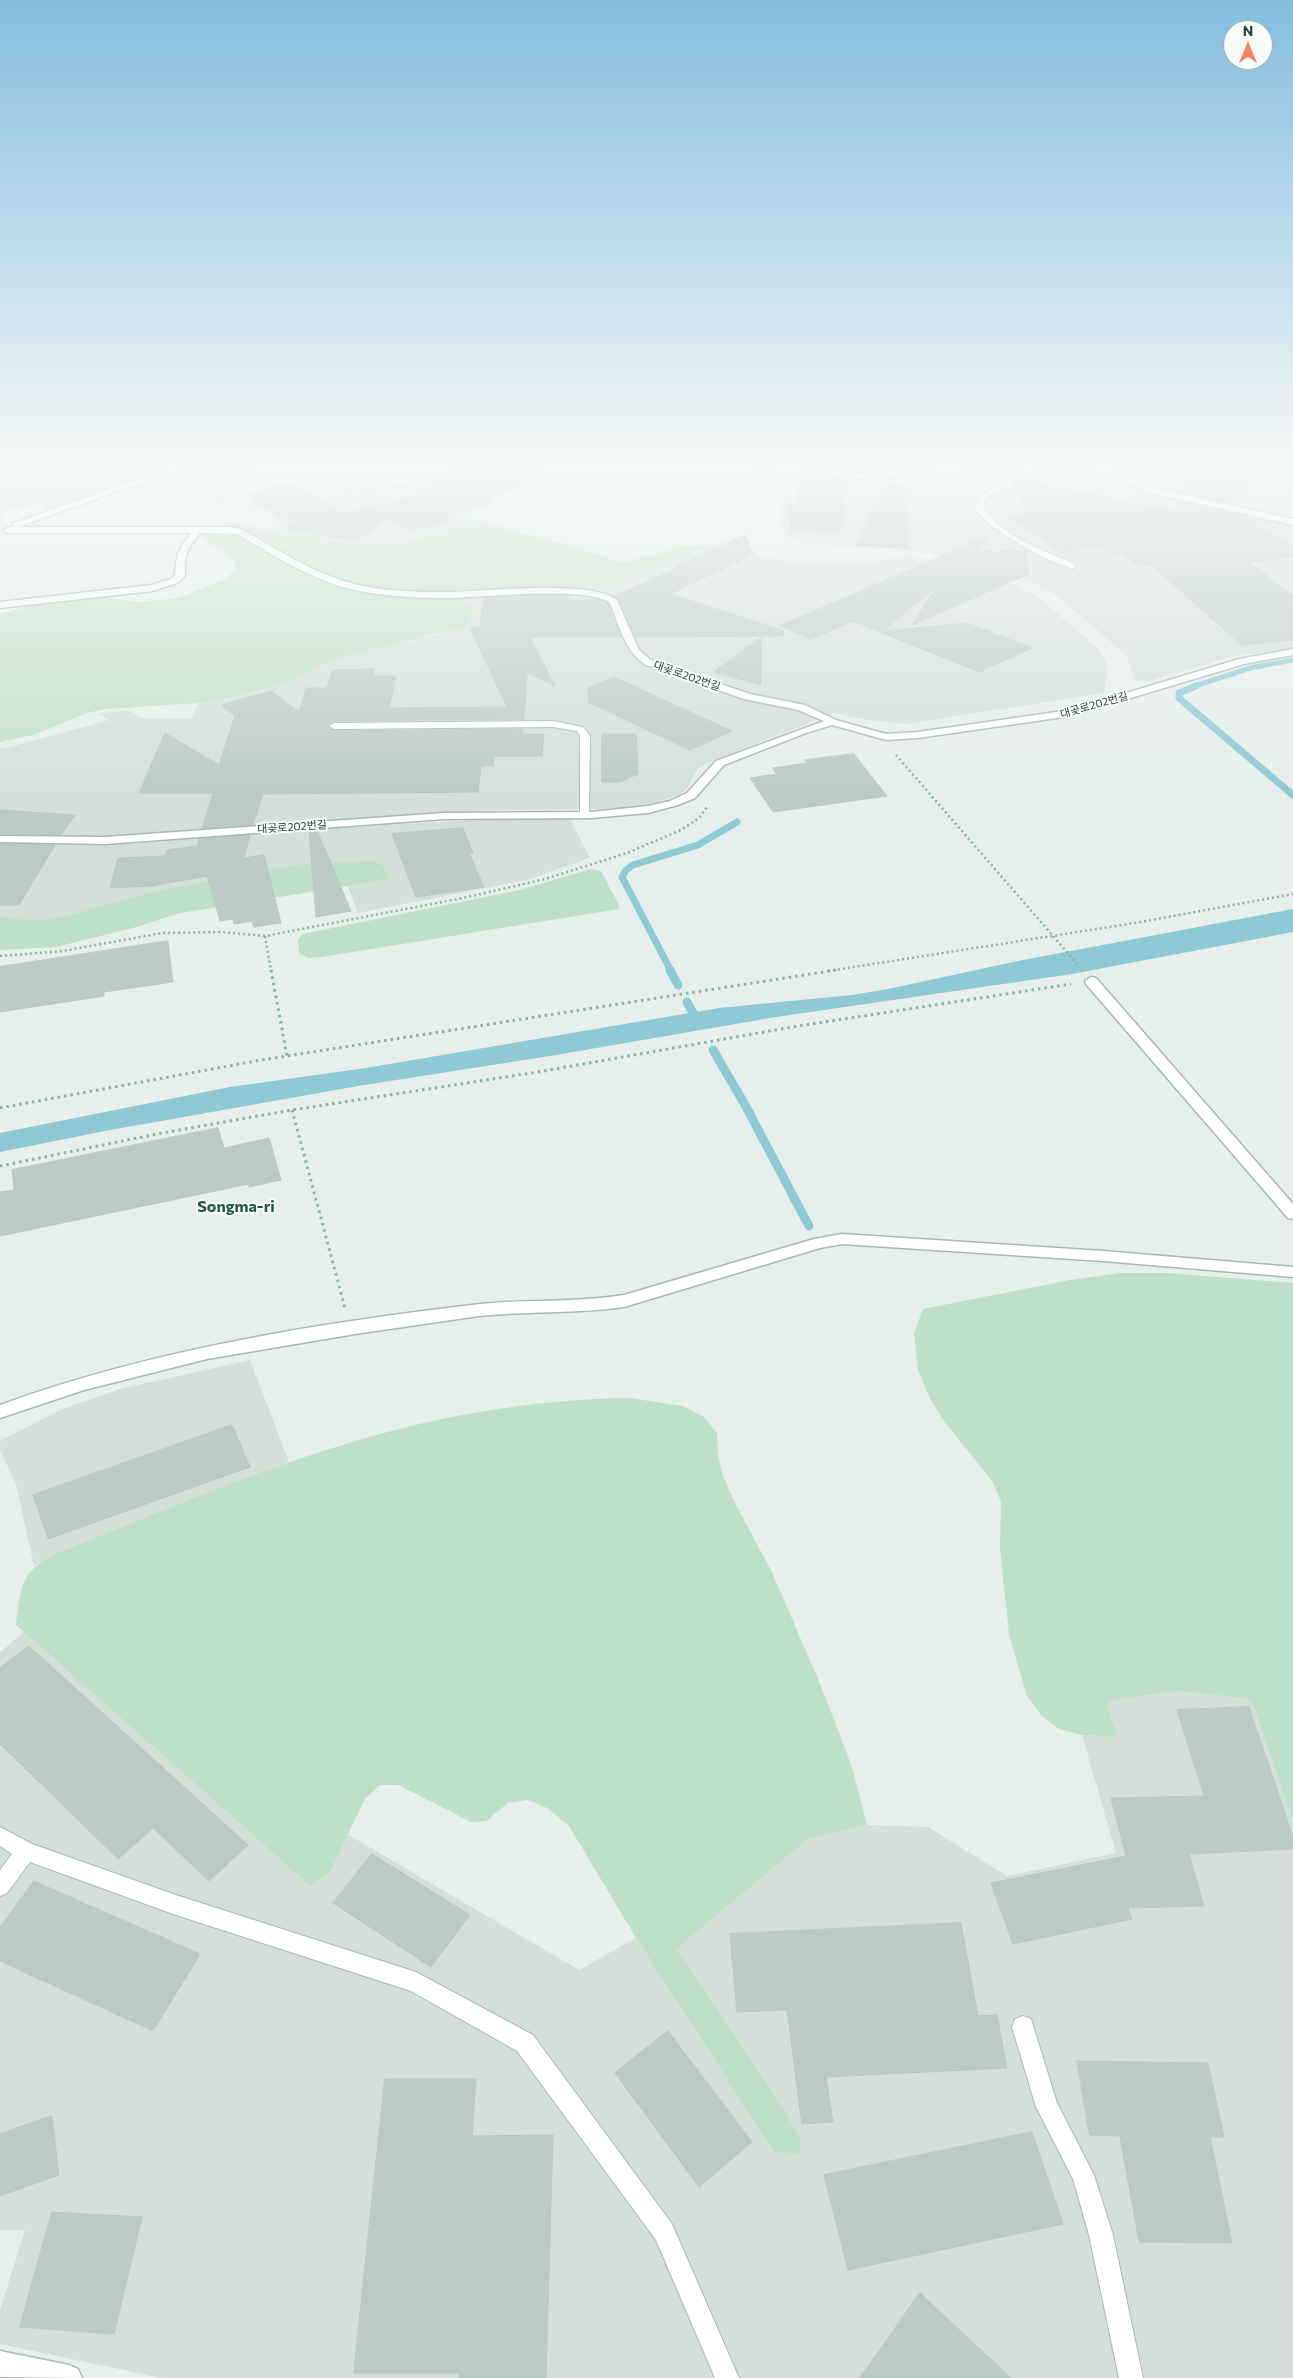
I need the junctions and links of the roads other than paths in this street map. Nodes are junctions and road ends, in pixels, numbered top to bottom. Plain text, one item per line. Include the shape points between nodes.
1 (180, 575) edge
2 (321, 575) edge
3 (0, 606) edge
4 (1293, 652) edge
5 (832, 722) junction
6 (334, 726) dead end
7 (585, 814) junction
8 (0, 838) edge
9 (1091, 981) road end
10 (1293, 1214) edge
11 (1293, 1272) edge
12 (0, 1412) edge
13 (0, 1836) edge
14 (26, 1850) junction
15 (0, 1886) edge
16 (1023, 2027) dead end
17 (0, 2364) edge
18 (69, 2378) edge
19 (727, 2378) edge
20 (1131, 2378) edge

1 - 3 street via 152,588
2 - 5 street, 대곶로202번길 via 361,588 446,595 595,593 612,598 634,650 638,657 649,663 749,697 802,706
4 - 5 street, 대곶로202번길 via 1242,661 1071,713 886,737
5 - 7 street, 대곶로202번길 via 720,763 708,772 702,787 694,794 660,807 634,812
6 - 7 lane via 552,724 580,729 585,736
7 - 8 street, 대곶로202번길 via 444,816 140,840 56,842
9 - 10 street
11 - 12 street via 1103,1256 842,1240 819,1243 603,1305 501,1308 224,1349 136,1369
13 - 14 lane
14 - 15 lane
14 - 19 lane via 176,1905 416,1982 525,2043 664,2232
16 - 20 lane via 1047,2107 1083,2175 1101,2235
17 - 18 street

